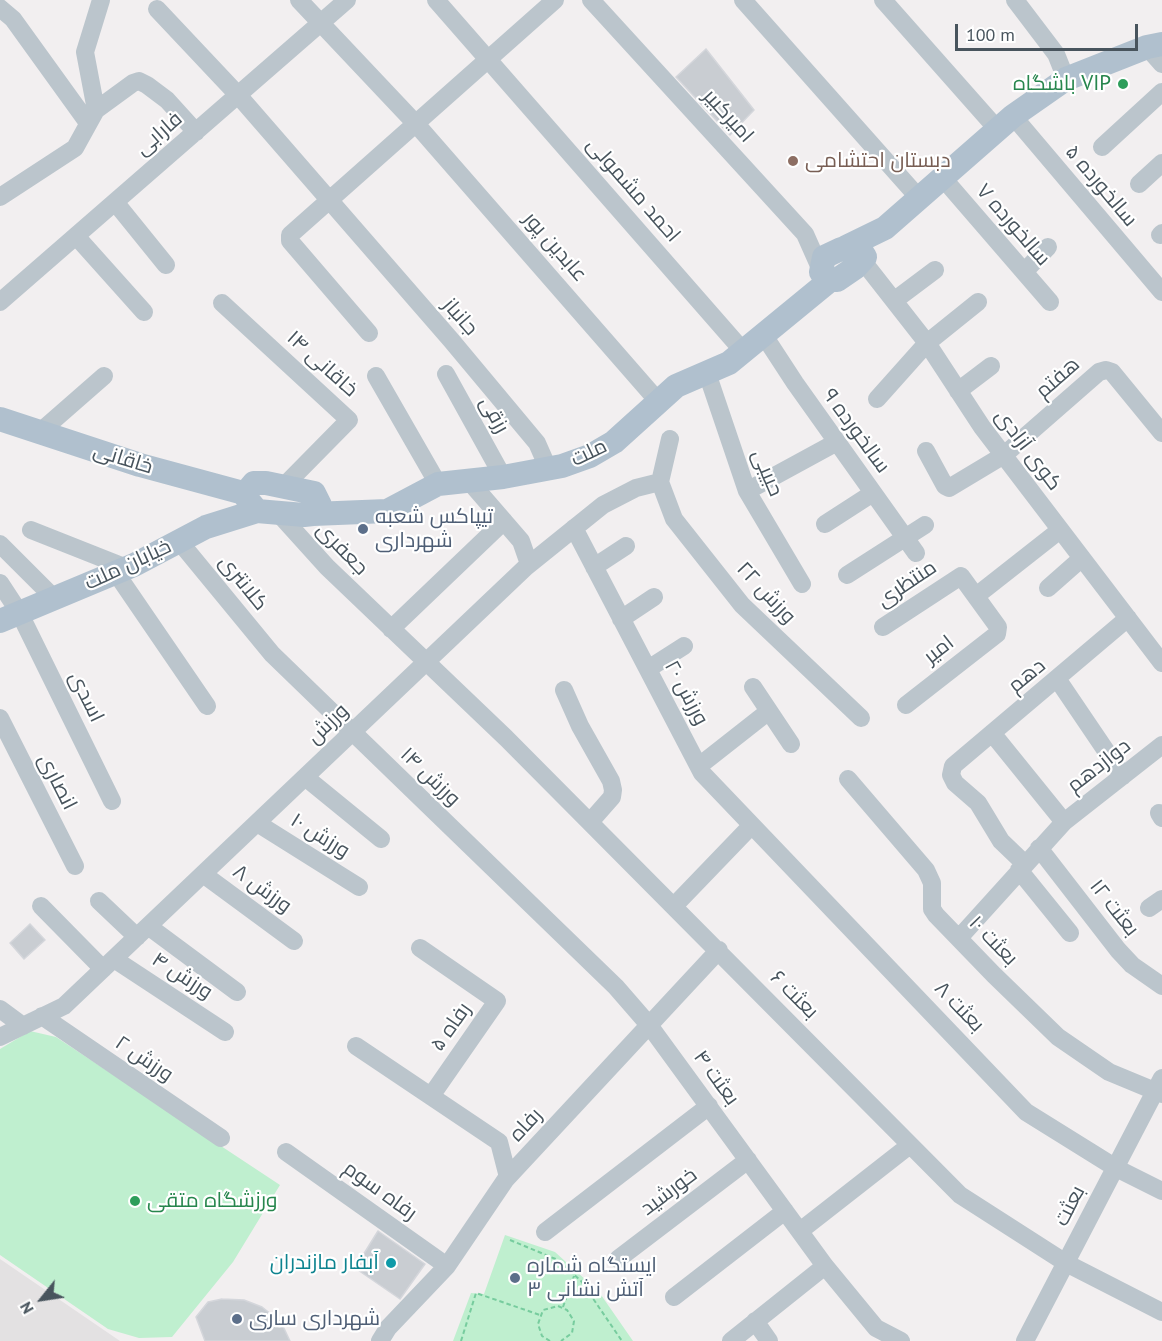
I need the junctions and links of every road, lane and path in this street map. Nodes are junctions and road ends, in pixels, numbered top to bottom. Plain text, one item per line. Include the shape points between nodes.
1 (101, 0) edge
2 (299, 0) edge
3 (346, 0) edge
4 (436, 0) edge
5 (555, 0) edge
6 (591, 0) edge
7 (743, 0) edge
8 (883, 0) edge
9 (1015, 0) edge
10 (0, 8) edge
11 (157, 9) dead end
12 (321, 22) junction
13 (1157, 52) edge
14 (489, 59) junction
15 (1066, 80) junction
16 (1162, 92) edge
17 (237, 95) junction
18 (92, 116) junction
19 (1005, 123) junction
20 (417, 125) junction
21 (195, 132) junction
22 (1102, 147) dead end
23 (1162, 163) edge
24 (942, 177) junction
25 (1139, 184) dead end
26 (0, 197) edge
27 (918, 197) junction
28 (330, 200) junction
29 (115, 202) junction
30 (805, 234) junction
31 (76, 236) junction
32 (1048, 247) dead end
33 (854, 253) junction
34 (166, 266) dead end
35 (935, 270) dead end
36 (1024, 273) junction
37 (824, 275) junction
38 (1159, 288) edge
39 (895, 300) junction
40 (0, 302) edge
41 (978, 302) dead end
42 (1050, 302) dead end
43 (222, 303) dead end
44 (144, 312) dead end
45 (369, 333) dead end
46 (763, 333) junction
47 (927, 343) junction
48 (743, 351) junction
49 (991, 366) dead end
50 (707, 373) junction
51 (446, 374) dead end
52 (104, 376) dead end
53 (376, 376) dead end
54 (958, 391) junction
55 (877, 399) dead end
56 (657, 400) junction
57 (0, 419) edge
58 (40, 432) junction
59 (1162, 433) edge
60 (670, 439) dead end
61 (837, 442) junction
62 (927, 451) dead end
63 (1004, 455) junction
64 (548, 468) junction
65 (503, 477) junction
66 (470, 482) junction
67 (660, 483) junction
68 (438, 484) junction
69 (284, 486) junction
70 (747, 491) junction
71 (873, 493) junction
72 (314, 504) junction
73 (261, 507) junction
74 (504, 521) junction
75 (825, 524) dead end
76 (925, 525) dead end
77 (574, 528) junction
78 (31, 530) dead end
79 (1060, 530) junction
80 (905, 537) junction
81 (179, 541) junction
82 (0, 544) edge
83 (626, 546) dead end
84 (916, 553) dead end
85 (1082, 558) junction
86 (529, 564) junction
87 (594, 567) junction
88 (122, 571) junction
89 (848, 574) dead end
90 (0, 583) edge
91 (802, 584) dead end
92 (1048, 588) dead end
93 (976, 596) junction
94 (654, 597) dead end
95 (54, 598) junction
96 (10, 616) edge
97 (1128, 618) junction
98 (621, 619) junction
99 (883, 627) dead end
100 (391, 629) junction
101 (999, 631) joint
102 (684, 646) dead end
103 (426, 662) junction
104 (1162, 663) edge
105 (648, 669) junction
106 (1058, 680) junction
107 (753, 687) dead end
108 (564, 690) dead end
109 (906, 705) dead end
110 (207, 706) dead end
111 (768, 711) junction
112 (0, 718) edge
113 (861, 718) dead end
114 (351, 733) junction
115 (992, 733) junction
116 (791, 744) dead end
117 (1162, 745) edge
118 (699, 766) junction
119 (1123, 776) junction
120 (305, 777) junction
121 (848, 778) dead end
122 (112, 801) dead end
123 (590, 822) junction
124 (1064, 822) junction
125 (257, 823) junction
126 (751, 826) junction
127 (381, 839) dead end
128 (1039, 848) junction
129 (477, 854) joint
130 (783, 860) joint
131 (75, 866) dead end
132 (1022, 867) junction
133 (203, 874) junction
134 (358, 887) dead end
135 (99, 901) dead end
136 (41, 906) dead end
137 (674, 906) junction
138 (143, 932) junction
139 (1070, 933) dead end
140 (958, 938) junction
141 (294, 941) dead end
142 (420, 948) dead end
143 (719, 950) junction
144 (109, 964) junction
145 (1162, 986) edge
146 (237, 992) dead end
147 (0, 1009) edge
148 (42, 1016) junction
149 (649, 1025) junction
150 (23, 1026) junction
151 (225, 1032) dead end
152 (0, 1037) edge
153 (357, 1046) dead end
154 (1160, 1088) edge
155 (431, 1096) junction
156 (709, 1106) junction
157 (220, 1138) dead end
158 (910, 1145) junction
159 (286, 1152) dead end
160 (748, 1160) junction
161 (1116, 1167) junction
162 (508, 1178) junction
163 (1162, 1191) edge
164 (785, 1211) junction
165 (800, 1231) junction
166 (545, 1232) dead end
167 (510, 1240) dead end
168 (618, 1259) dead end
169 (1066, 1263) junction
170 (447, 1266) junction
171 (825, 1266) junction
172 (574, 1275) junction
173 (674, 1297) dead end
174 (562, 1307) junction
175 (1162, 1312) edge
176 (540, 1315) junction
177 (755, 1322) junction
178 (380, 1341) edge
179 (461, 1341) edge
180 (550, 1341) edge
181 (561, 1341) edge
182 (622, 1341) edge
183 (731, 1341) edge
184 (769, 1341) edge
185 (901, 1341) edge
186 (1025, 1341) edge

1 - 18 street via 85,52
2 - 12 street, عابدین پور
3 - 12 street, فارابی
4 - 14 street, احمد مشمولی
5 - 14 street
6 - 30 street, امیرکبیر
7 - 27 street
8 - 19 street, سالخورده ۵
9 - 15 street via 1056,54
10 - 18 street
11 - 17 street, جانباز
12 - 17 street, فارابی
12 - 20 street, عابدین پور
13 - 15 main road, ملت
14 - 20 street
14 - 48 street, احمد مشمولی
15 - 19 main road, ملت
16 - 22 street
17 - 21 street, فارابی
17 - 28 street, جانباز
18 - 21 street via 106,100 139,81 168,100
18 - 26 street via 75,148
19 - 24 main road, ملت
19 - 38 street, سالخورده ۵
20 - 28 street
20 - 56 street, عابدین پور
21 - 29 street, فارابی
23 - 25 street
24 - 27 main road, ملت
24 - 36 street, سالخورده ۷
27 - 33 main road, ملت
28 - 45 street via 289,238
28 - 64 street, جانباز via 530,435
29 - 31 street, فارابی
29 - 34 street
30 - 33 street
30 - 37 street, امیرکبیر
31 - 40 street, فارابی
31 - 44 street
32 - 36 street
33 - 37 main road, ملت via 847,274
33 - 39 street, کوی آزادی
35 - 39 street
36 - 42 street, سالخورده ۷
37 - 46 main road, ملت
39 - 47 street, کوی آزادی
41 - 47 street
43 - 69 street, خاقانی ۱۴ via 349,420
46 - 48 main road, ملت
46 - 61 street, سالخورده ۹
47 - 54 street, کوی آزادی
47 - 55 street
48 - 50 main road, ملت
49 - 54 street
50 - 56 main road, ملت via 676,386
50 - 70 street, حبیبی
51 - 65 street, رزقی
52 - 58 street
53 - 68 street
54 - 63 street, کوی آزادی
56 - 64 main road, ملت via 614,442 590,456
57 - 58 main road, خاقانی
58 - 73 main road, خاقانی
59 - 63 street, هفتم via 1112,372 1106,370
60 - 67 street
61 - 70 street
61 - 71 street, سالخورده ۹
62 - 63 street via 945,486 950,488
63 - 79 street, کوی آزادی
64 - 65 main road, ملت
65 - 66 main road, ملت
66 - 68 main road, ملت
66 - 74 street
67 - 77 street, ورزش via 636,488 603,505
67 - 113 street, ورزش ۲۲ via 674,519 741,605
68 - 72 main road, ملت via 387,511 355,514
69 - 72 main road
69 - 73 main road via 251,486
70 - 91 street, حبیبی
71 - 75 street
71 - 80 street, سالخورده ۹
72 - 73 main road
73 - 81 main road, خیابان ملت
73 - 100 street, جعفری
74 - 86 street via 521,541
74 - 100 street
76 - 80 street
77 - 86 street, ورزش
77 - 87 street, ورزش ۲۰
78 - 88 street
79 - 85 street, کوی آزادی
79 - 93 street
80 - 84 street, سالخورده ۹
80 - 89 street
81 - 88 main road, خیابان ملت
81 - 114 street, کلانتری via 272,654
82 - 95 street
83 - 87 street
85 - 92 street
85 - 97 street, کوی آزادی
86 - 103 street, ورزش
87 - 98 street, ورزش ۲۰
88 - 95 main road, خیابان ملت
88 - 110 street
90 - 96 street, اسدی
93 - 99 street, منتظری via 961,576
93 - 101 street, منتظری
94 - 98 street
95 - 96 main road, خیابان ملت
96 - 122 street, اسدی
97 - 104 street, کوی آزادی
97 - 106 street, دهم
98 - 105 street, ورزش ۲۰
100 - 103 street, جعفری
101 - 109 street, امیر
102 - 105 street
103 - 114 street, ورزش
103 - 123 street, بعثت ۶
105 - 118 street, ورزش ۲۰
106 - 115 street, دهم
106 - 119 street
107 - 111 street
108 - 123 street via 613,789 612,797
111 - 116 street
111 - 118 street
112 - 131 street, انصاری
114 - 120 street, ورزش
114 - 129 street, ورزش ۱۴
115 - 124 street
115 - 132 street, دهم via 953,766 951,775 978,803
117 - 119 street, دوازدهم
118 - 126 street, ورزش ۲۰
119 - 124 street, دوازدهم
120 - 125 street, ورزش
120 - 127 street
121 - 140 street, بعثت ۱۰ via 926,870 932,884 932,909
123 - 137 street, بعثت ۶
124 - 128 street, دوازدهم
125 - 133 street, ورزش
125 - 134 street, ورزش ۱۰
126 - 130 street, ورزش ۲۰
126 - 137 street
128 - 132 street, دوازدهم
128 - 145 street, بعثت ۱۲ via 1118,950
129 - 149 street, بعثت ۴ via 616,987
130 - 161 street, بعثت ٨ via 1026,1112
132 - 139 street
132 - 140 street, دوازدهم
133 - 138 street, ورزش
133 - 141 street, ورزش ۸
135 - 138 street
136 - 144 street, ورزش ۴
137 - 143 street, بعثت ۶
138 - 144 street, ورزش
138 - 146 street
140 - 154 street, بعثت ۱۰ via 1058,1037 1109,1072
142 - 155 street, رفاه ۵ via 497,1001
143 - 149 street, رفاه
143 - 158 street, بعثت ۶
144 - 148 street, ورزش via 64,1006
144 - 151 street, ورزش ۴
147 - 150 street
148 - 150 street, ورزش
148 - 157 street, ورزش ۲
149 - 156 street, بعثت ۴
149 - 162 street, رفاه
150 - 152 street, ورزش
153 - 155 street
154 - 161 street, بعثت
155 - 162 street via 499,1142
156 - 160 street, بعثت ۴
156 - 166 street
158 - 165 street
158 - 169 street, بعثت ۶ via 960,1195
159 - 170 street, رفاه سوم
160 - 164 street, بعثت ۴
160 - 168 street, خورشید
161 - 163 street, بعثت ٨
161 - 169 street, بعثت
162 - 170 street, رفاه
164 - 165 street, بعثت ۴
164 - 173 street
165 - 171 street, بعثت ۴
167 - 172 path via 558,1260
169 - 175 street, بعثت ۶
169 - 186 street, بعثت
170 - 178 street, رفاه
171 - 177 street
171 - 185 street, بعثت ۴ via 876,1328
172 - 174 path
172 - 182 path
174 - 176 path via 548,1307
174 - 181 path via 572,1315 574,1327 570,1336
176 - 179 path via 476,1293
176 - 180 path via 539,1331
177 - 183 street
177 - 184 street

